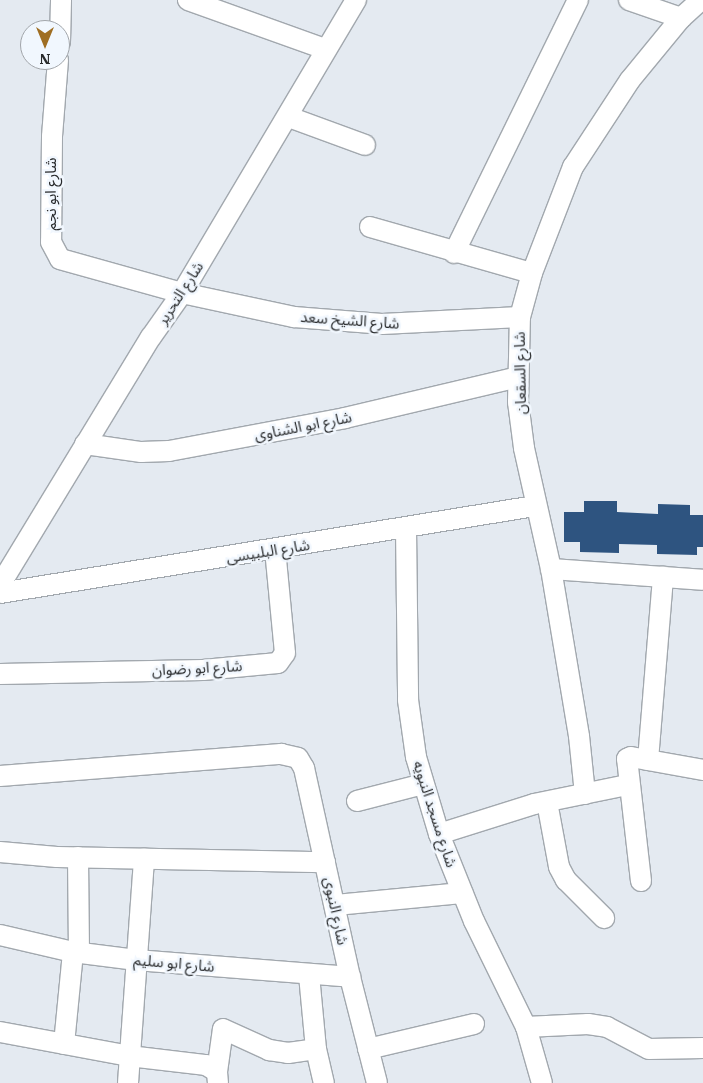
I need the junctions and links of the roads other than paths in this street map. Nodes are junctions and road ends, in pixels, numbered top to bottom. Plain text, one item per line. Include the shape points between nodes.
1 (61, 0) edge
2 (188, 0) edge
3 (356, 0) edge
4 (578, 0) edge
5 (629, 0) edge
6 (702, 0) edge
7 (681, 18) junction
8 (61, 20) edge
9 (326, 49) junction
10 (57, 70) edge
11 (289, 117) junction
12 (365, 145) dead end
13 (370, 227) dead end
14 (454, 253) junction
15 (532, 273) junction
16 (182, 293) junction
17 (520, 317) junction
18 (518, 377) junction
19 (86, 444) junction
20 (535, 506) junction
21 (406, 528) junction
22 (275, 550) junction
23 (551, 569) junction
24 (663, 577) junction
25 (703, 580) edge
26 (0, 585) edge
27 (0, 593) edge
28 (0, 674) edge
29 (639, 759) junction
30 (703, 770) edge
31 (0, 776) edge
32 (423, 784) junction
33 (628, 786) junction
34 (585, 794) junction
35 (357, 801) dead end
36 (547, 802) junction
37 (439, 834) junction
38 (0, 852) edge
39 (78, 857) junction
40 (144, 858) junction
41 (325, 862) junction
42 (641, 881) dead end
43 (462, 893) junction
44 (335, 905) junction
45 (604, 918) dead end
46 (0, 935) edge
47 (76, 953) junction
48 (136, 960) junction
49 (309, 976) junction
50 (350, 977) junction
51 (474, 1024) dead end
52 (526, 1027) junction
53 (0, 1032) edge
54 (64, 1044) junction
55 (703, 1048) edge
56 (316, 1049) junction
57 (368, 1049) junction
58 (129, 1056) junction
59 (217, 1078) edge
60 (128, 1083) edge
61 (324, 1083) edge
62 (377, 1083) edge
63 (542, 1083) edge

1 - 8 street
2 - 9 street
3 - 9 street, شارع التحرير
4 - 14 street
5 - 7 street
6 - 7 street, شارع السقعان
7 - 15 street, شارع السقعان via 630,80 591,135 558,200
9 - 11 street, شارع التحرير
10 - 16 street, شارع ابو نجم via 51,158 51,242 54,252 69,264
11 - 12 street
11 - 16 street, شارع التحرير
13 - 14 street
14 - 15 street
15 - 17 street, شارع السقعان
16 - 17 street, شارع الشيخ سعد via 249,310 338,322 426,324
16 - 19 street, شارع التحرير
17 - 18 street, شارع السقعان
18 - 19 street, شارع ابو الشناوى via 345,418 169,451 140,452
18 - 20 street, شارع السقعان via 524,448
19 - 26 street, شارع التحرير
20 - 21 street, شارع البلبيسى
20 - 23 street, شارع السقعان
21 - 22 street, شارع البلبيسى
21 - 32 street, شارع مسجد النبويه via 408,700
22 - 27 street, شارع البلبيسى
22 - 28 street, شارع ابو رضوان via 285,652 278,664 203,670
23 - 24 street
23 - 34 street, شارع السقعان via 579,736
24 - 25 street
24 - 29 street
29 - 30 street
29 - 33 street via 626,762
31 - 41 street, شارع النبوى via 293,755 302,762
32 - 35 street
32 - 37 street, شارع مسجد النبويه
33 - 34 street
33 - 42 street
34 - 36 street
36 - 37 street
36 - 45 street via 558,867 566,880
37 - 43 street, شارع مسجد النبويه
38 - 39 street
39 - 40 street
39 - 47 street
40 - 41 street
40 - 48 street
41 - 44 street, شارع النبوى
43 - 44 street
43 - 52 street, شارع مسجد النبويه
44 - 50 street, شارع النبوى
46 - 47 street, شارع ابو سليم
47 - 48 street, شارع ابو سليم
47 - 54 street
48 - 49 street, شارع ابو سليم
48 - 58 street
49 - 50 street, شارع ابو سليم
49 - 56 street
50 - 57 street, شارع النبوى
51 - 57 street
52 - 55 street via 594,1025 607,1027 649,1048
52 - 63 street, شارع مسجد النبويه
53 - 54 street
54 - 58 street
56 - 59 street via 288,1053 269,1050 223,1029
56 - 61 street
57 - 62 street, شارع النبوى
58 - 59 street via 206,1065
58 - 60 street

